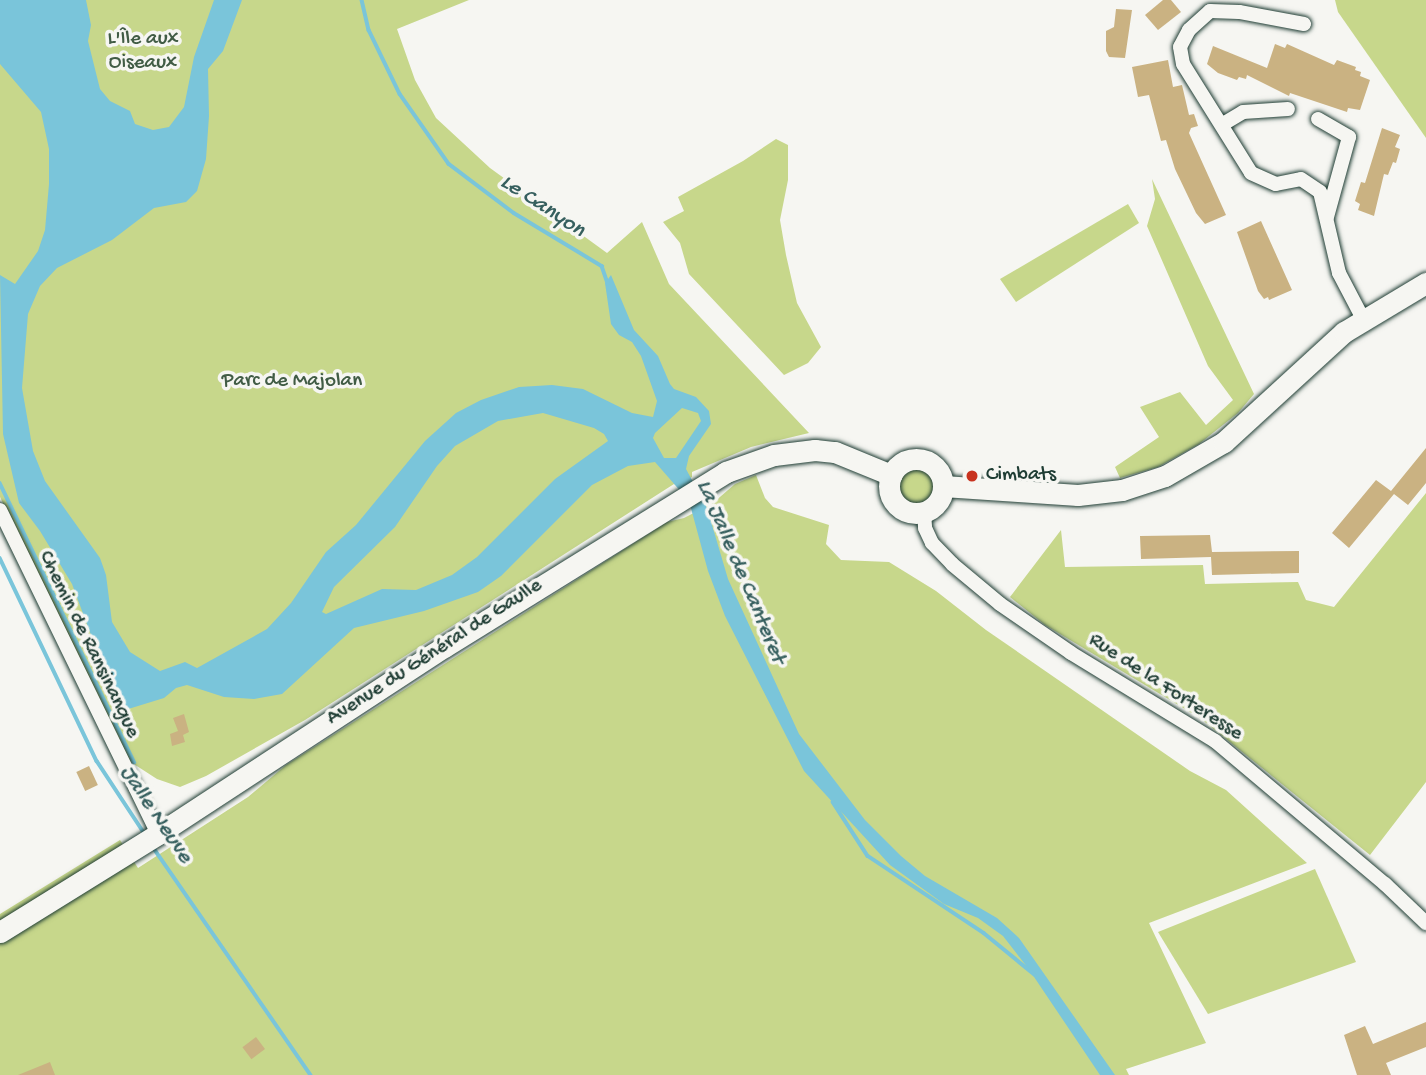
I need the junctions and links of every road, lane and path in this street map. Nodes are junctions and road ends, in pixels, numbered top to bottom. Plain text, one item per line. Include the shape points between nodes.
1 (1304, 24) dead end
2 (1288, 109) dead end
3 (1318, 119) dead end
4 (1223, 124) junction
5 (1325, 221) junction
6 (1426, 283) edge
7 (1363, 319) junction
8 (891, 475) junction
9 (943, 486) junction
10 (0, 510) edge
11 (924, 512) junction
12 (158, 834) junction
13 (1426, 923) edge
14 (0, 932) edge

1 - 4 street via 1210,11 1189,30 1180,47 1183,64
2 - 4 street via 1243,111
3 - 5 street via 1349,137
4 - 5 street via 1251,173 1276,184 1301,179 1320,192
5 - 7 street via 1339,273
6 - 7 main road
7 - 9 main road via 1324,348 1224,442 1165,476 1122,490 1078,495
8 - 9 main road via 904,462 921,460 937,469
8 - 11 main road via 890,493 899,507
8 - 12 main road, Avenue du Général de Gaulle via 835,452 805,451 745,463 443,647
9 - 11 main road via 938,502
10 - 12 street, Chemin de Ransinangue
11 - 13 street, Rue de la Forteresse via 932,543 990,596 1044,635 1215,741
12 - 14 main road, Avenue du Général de Gaulle

